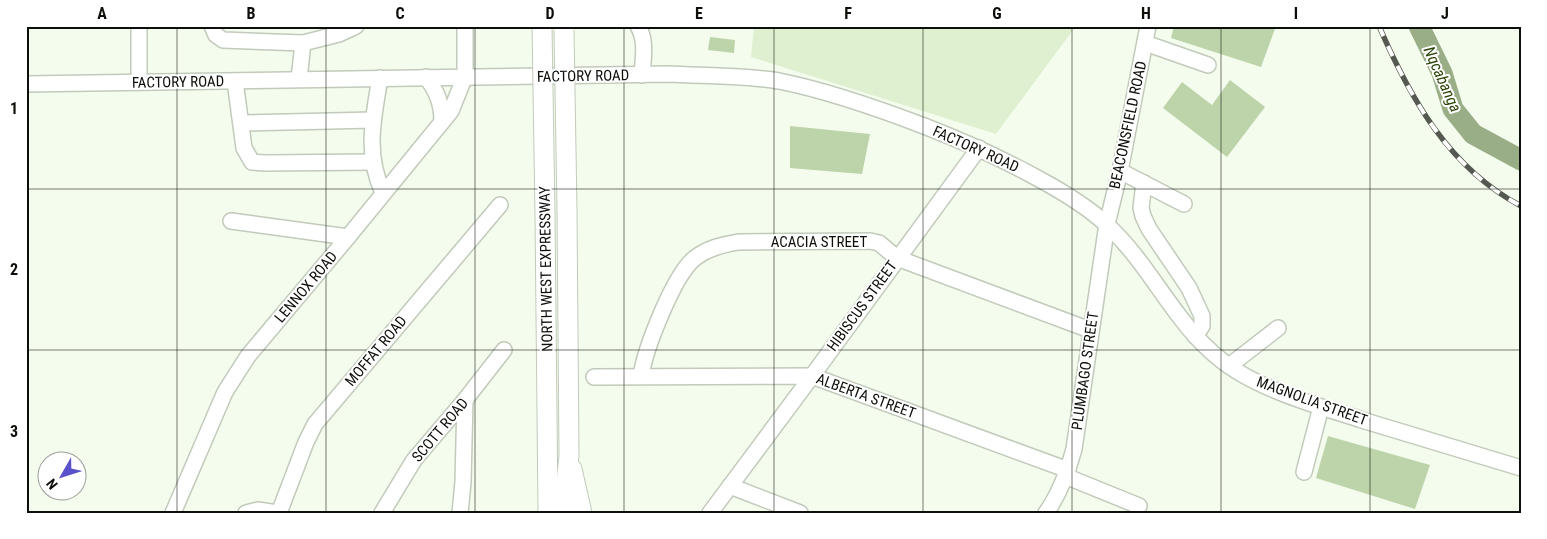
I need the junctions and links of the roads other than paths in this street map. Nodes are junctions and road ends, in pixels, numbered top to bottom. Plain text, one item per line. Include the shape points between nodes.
1 (139, 26) edge
2 (212, 26) edge
3 (356, 26) edge
4 (466, 26) edge
5 (542, 26) edge
6 (638, 26) edge
7 (1148, 26) edge
8 (564, 28) edge
9 (303, 43) junction
10 (1145, 43) junction
11 (1208, 65) dead end
12 (642, 75) junction
13 (465, 76) junction
14 (426, 77) junction
15 (380, 78) junction
16 (299, 80) junction
17 (235, 81) junction
18 (139, 82) junction
19 (26, 84) edge
20 (373, 120) junction
21 (442, 122) junction
22 (242, 123) junction
23 (979, 148) junction
24 (372, 162) junction
25 (1120, 171) junction
26 (1144, 183) junction
27 (383, 193) junction
28 (1184, 204) dead end
29 (500, 205) dead end
30 (231, 221) dead end
31 (1107, 224) junction
32 (348, 237) junction
33 (897, 258) junction
34 (1278, 328) dead end
35 (1090, 330) junction
36 (1195, 336) junction
37 (504, 350) dead end
38 (1230, 366) junction
39 (641, 376) junction
40 (812, 376) junction
41 (594, 377) dead end
42 (465, 400) junction
43 (1321, 407) junction
44 (569, 456) junction
45 (1521, 468) edge
46 (1304, 472) dead end
47 (1067, 473) junction
48 (730, 486) junction
49 (1139, 506) dead end
50 (175, 512) edge
51 (246, 513) edge
52 (278, 513) edge
53 (382, 513) edge
54 (460, 513) edge
55 (548, 513) edge
56 (564, 513) edge
57 (582, 513) edge
58 (710, 513) edge
59 (800, 513) edge
60 (1046, 513) edge

1 - 18 street
2 - 9 street via 216,36 223,40
3 - 9 street
4 - 13 street, LENNOX ROAD
5 - 55 main road, NORTH WEST EXPRESSWAY, bridge
6 - 12 street via 644,37
7 - 10 street, BEACONSFIELD ROAD
8 - 44 main road, NORTH WEST EXPRESSWAY, bridge
9 - 16 street
10 - 11 street
10 - 25 street, BEACONSFIELD ROAD
12 - 13 street, FACTORY ROAD
12 - 23 street, FACTORY ROAD via 747,77 778,81 847,98
13 - 14 street, FACTORY ROAD
13 - 21 street, LENNOX ROAD via 457,99
14 - 15 street, FACTORY ROAD
14 - 21 street via 438,96
15 - 16 street, FACTORY ROAD
15 - 20 street
16 - 17 street, FACTORY ROAD
17 - 18 street, FACTORY ROAD
17 - 22 street
18 - 19 street, FACTORY ROAD
20 - 22 street
20 - 24 street
21 - 27 street, LENNOX ROAD
22 - 24 street via 244,148 252,162
23 - 31 street, FACTORY ROAD via 1077,201
23 - 33 street, HIBISCUS STREET
24 - 27 street
25 - 26 street
25 - 31 street, BEACONSFIELD ROAD
26 - 28 street
26 - 36 street via 1143,216 1189,288 1202,316 1202,326
27 - 32 street, LENNOX ROAD
29 - 52 street, MOFFAT ROAD via 315,424
30 - 32 street
31 - 35 street, PLUMBAGO STREET
31 - 36 street, MAGNOLIA STREET via 1130,248
32 - 50 street, LENNOX ROAD via 236,373
33 - 35 street, ACACIA STREET
33 - 39 street, ACACIA STREET via 879,244 857,240 738,242 708,249 684,268 678,279 647,351
33 - 40 street, HIBISCUS STREET
34 - 38 street
35 - 47 street, PLUMBAGO STREET via 1078,433
36 - 38 street, MAGNOLIA STREET via 1212,354
37 - 42 street, SCOTT ROAD
38 - 43 street, MAGNOLIA STREET via 1261,384
39 - 40 street, ALBERTA STREET
39 - 41 street, ALBERTA STREET
40 - 47 street, ALBERTA STREET
40 - 48 street, HIBISCUS STREET
42 - 53 street, SCOTT ROAD via 414,460
42 - 54 street
43 - 45 street, MAGNOLIA STREET
43 - 46 street
44 - 56 main road
44 - 57 main road
47 - 49 street, ALBERTA STREET
47 - 60 street, PLUMBAGO STREET
48 - 58 street, HIBISCUS STREET
48 - 59 street
51 - 52 street via 258,510

